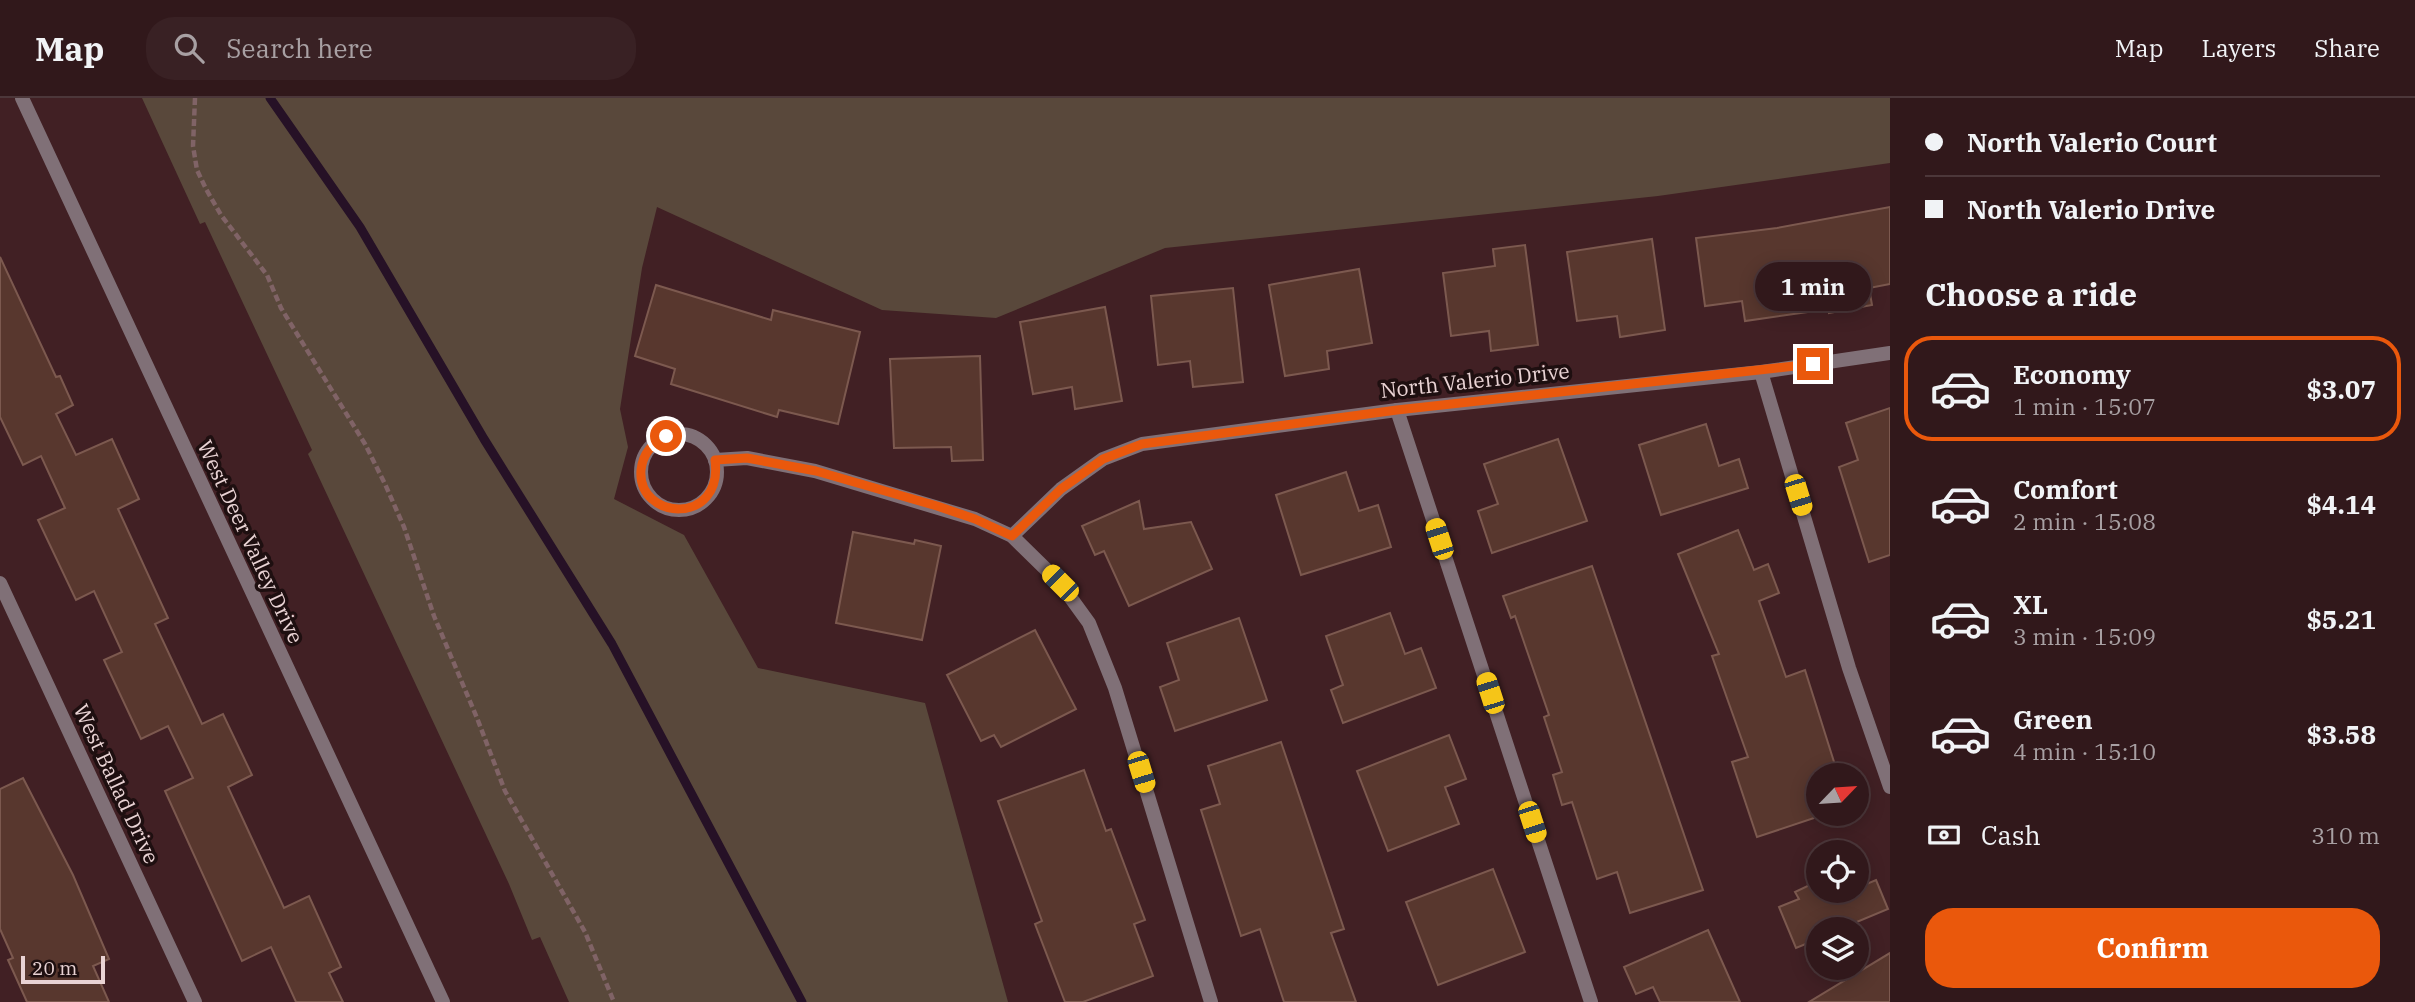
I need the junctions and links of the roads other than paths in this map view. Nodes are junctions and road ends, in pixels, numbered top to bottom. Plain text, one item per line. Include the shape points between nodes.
1 (22, 98) edge
2 (1890, 353) edge
3 (1761, 372) junction
4 (1397, 410) junction
5 (715, 460) junction
6 (1012, 536) junction
7 (0, 583) edge
8 (1890, 788) edge
9 (195, 1002) edge
10 (443, 1002) edge
11 (1211, 1002) edge
12 (1591, 1002) edge

1 - 10 street, West Deer Valley Drive
2 - 3 street, North Valerio Drive
3 - 4 street, North Valerio Drive
3 - 8 street via 1849,668
4 - 6 street, North Valerio Drive via 1142,444 1103,459
4 - 12 street
5 - 5 street via 701,440 689,435 666,436 647,451 641,474 644,487 651,498 673,510 698,505 714,485
5 - 6 street via 747,458 816,471 937,506
6 - 11 street via 1060,583 1089,623 1115,688
7 - 9 street, West Ballad Drive

